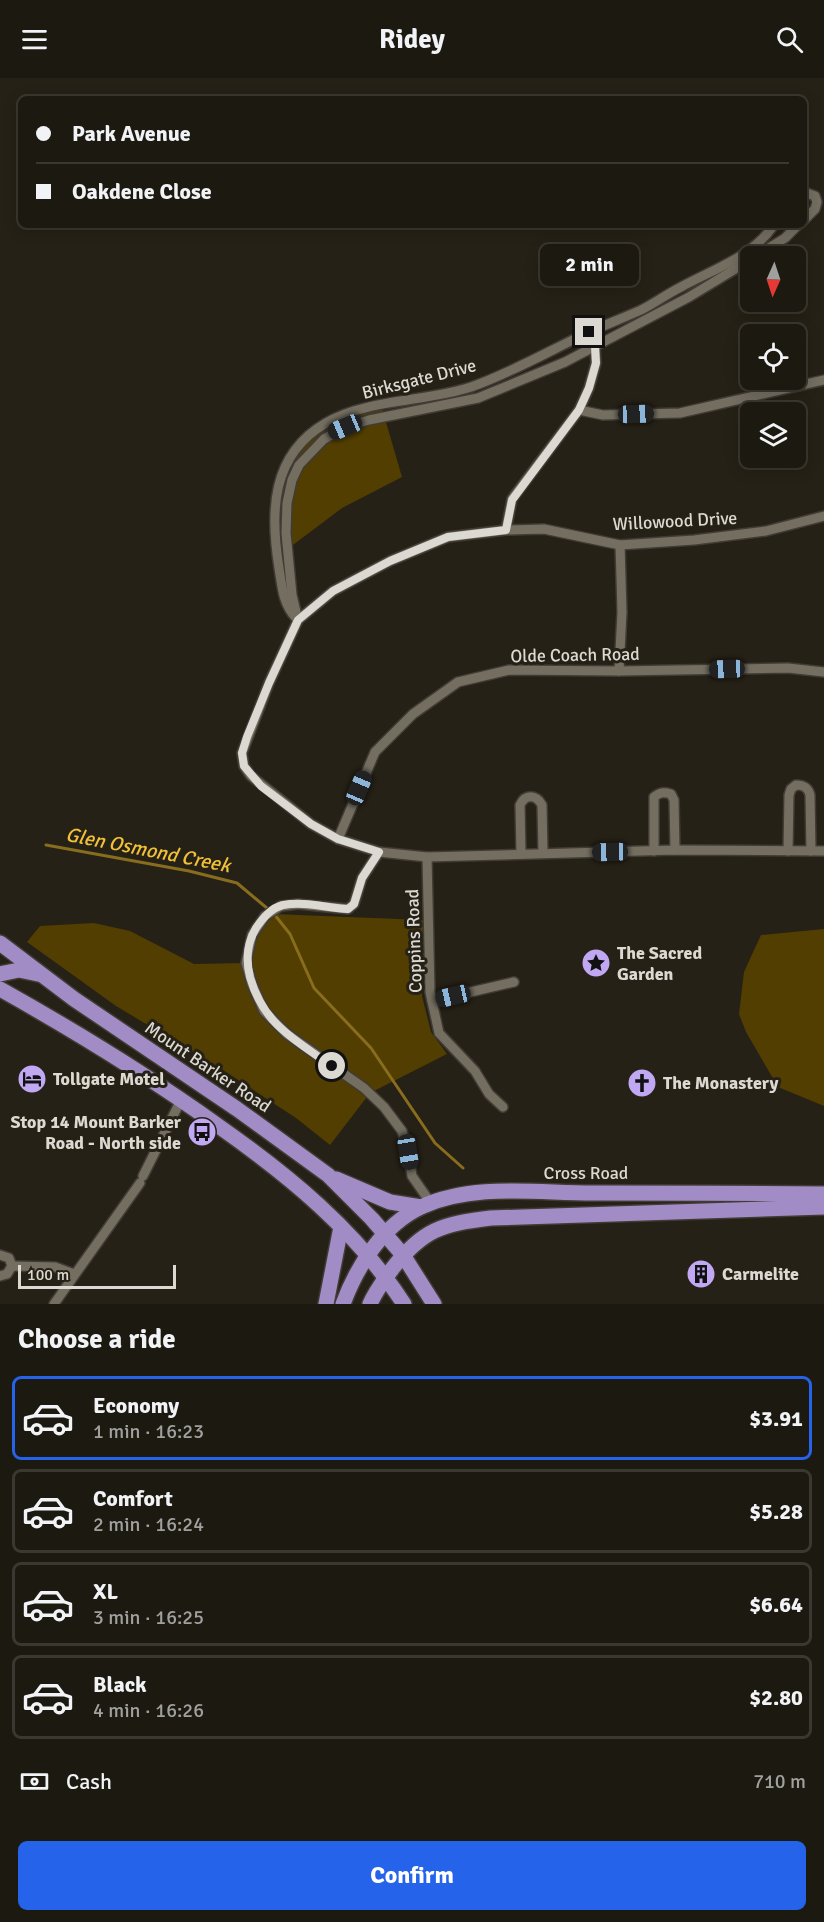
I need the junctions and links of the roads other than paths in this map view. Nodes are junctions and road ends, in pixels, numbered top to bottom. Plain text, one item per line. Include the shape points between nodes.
1 (807, 193) edge
2 (807, 217) edge
3 (771, 228) edge
4 (795, 228) edge
5 (772, 246) edge
6 (740, 266) edge
7 (589, 332) junction
8 (595, 346) junction
9 (824, 381) edge
10 (579, 410) junction
11 (824, 516) edge
12 (506, 530) junction
13 (620, 544) junction
14 (298, 620) junction
15 (619, 671) junction
16 (824, 672) edge
17 (338, 839) junction
18 (675, 850) junction
19 (654, 851) junction
20 (788, 851) junction
21 (811, 851) junction
22 (824, 851) edge
23 (379, 852) junction
24 (543, 853) junction
25 (521, 854) junction
26 (427, 857) junction
27 (0, 943) edge
28 (0, 974) edge
29 (42, 975) junction
30 (514, 982) dead end
31 (0, 989) edge
32 (432, 1001) junction
33 (182, 1100) junction
34 (503, 1107) dead end
35 (328, 1175) junction
36 (824, 1194) edge
37 (427, 1205) junction
38 (824, 1207) edge
39 (341, 1227) junction
40 (386, 1234) junction
41 (0, 1255) edge
42 (368, 1255) junction
43 (403, 1255) junction
44 (12, 1266) junction
45 (74, 1274) junction
46 (0, 1276) edge
47 (385, 1278) junction
48 (54, 1304) edge
49 (326, 1304) edge
50 (343, 1304) edge
51 (370, 1304) edge
52 (404, 1304) edge
53 (434, 1304) edge

1 - 2 street via 815,196 817,202
3 - 7 street, Birksgate Drive via 752,249 642,309
4 - 5 street
6 - 8 street, Birksgate Drive
7 - 8 street
7 - 14 street, Birksgate Drive via 470,387 340,416 298,445 287,461 274,507 283,597
8 - 10 street via 595,366
8 - 14 street, Birksgate Drive via 478,398 369,420 324,439 299,465 287,503 290,579
9 - 10 street via 680,413 603,415
10 - 12 street via 512,500
11 - 13 street, Willowood Drive via 766,531
12 - 13 street, Willowood Drive via 544,530
12 - 14 street, Willowood Drive via 448,537 390,561 333,591
13 - 15 street
14 - 17 street via 247,737 242,753 244,766 261,786
15 - 16 street, Olde Coach Road via 788,668
15 - 17 street, Olde Coach Road via 509,670 458,682 413,714 375,752
17 - 23 street
18 - 19 street
18 - 19 street via 674,800 665,792 654,797
18 - 20 street
19 - 24 street
20 - 21 street
20 - 21 street via 789,795 796,785 803,785 810,795
21 - 22 street
23 - 26 street
23 - 37 street via 348,909 298,904 281,906 264,916 252,934 246,963 264,1011 287,1034 364,1088 402,1131 412,1176 428,1199
24 - 25 street
24 - 25 street via 542,805 531,796 520,805
25 - 26 street
26 - 32 street, Coppins Road
27 - 29 highway, Mount Barker Road
28 - 29 highway via 19,970
29 - 35 highway, Mount Barker Road
30 - 32 street
31 - 33 highway
32 - 34 street, Coppins Road via 439,1033 476,1071 489,1095
33 - 39 highway via 279,1170
33 - 45 street via 141,1180
35 - 37 highway via 390,1202
35 - 40 highway, Mount Barker Road
36 - 37 highway, Cross Road via 506,1192 466,1195
37 - 40 highway, Cross Road via 409,1214
38 - 43 highway via 491,1218 434,1230
39 - 42 highway
39 - 49 highway
40 - 42 highway, Cross Road
40 - 43 highway, Mount Barker Road
41 - 44 street via 9,1258
42 - 47 highway
42 - 50 highway, Cross Road via 354,1275
43 - 47 highway
43 - 53 highway, Mount Barker Road
44 - 45 street via 55,1267
44 - 46 street
45 - 48 street
47 - 51 highway
47 - 52 highway

